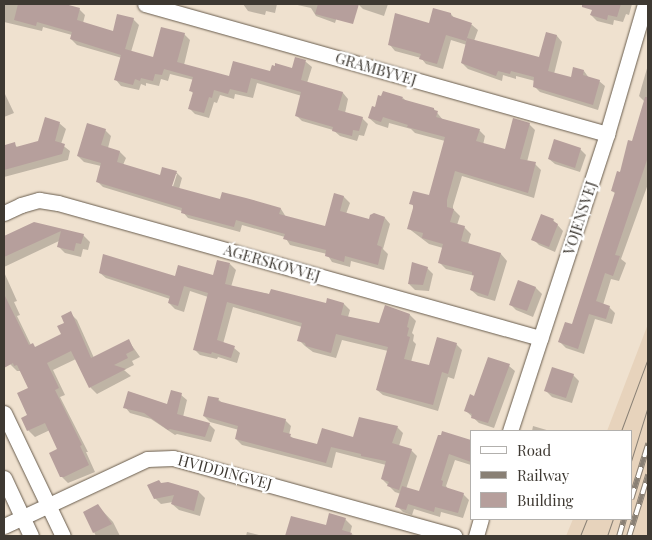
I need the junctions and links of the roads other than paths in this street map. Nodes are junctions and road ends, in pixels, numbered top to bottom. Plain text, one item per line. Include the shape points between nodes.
1 (145, 4) edge
2 (644, 4) edge
3 (607, 134) junction
4 (4, 213) edge
5 (540, 338) junction
6 (4, 413) edge
7 (510, 430) edge
8 (4, 478) edge
9 (49, 505) junction
10 (22, 517) junction
11 (482, 520) edge
12 (4, 526) edge
13 (31, 536) edge
14 (63, 536) edge
15 (454, 536) edge
16 (476, 536) edge

1 - 3 street, GRAMBYVEJ
2 - 3 street, VOJENSVEJ
3 - 5 street, VOJENSVEJ
4 - 5 street, AGERSKOVVEJ via 39,200 58,203
5 - 7 street, VOJENSVEJ
6 - 9 street
8 - 10 street
9 - 10 street, HVIDDINGVEJ
9 - 14 street
9 - 15 street, HVIDDINGVEJ via 147,459 173,458
10 - 12 street, HVIDDINGVEJ
10 - 13 street
11 - 16 street

